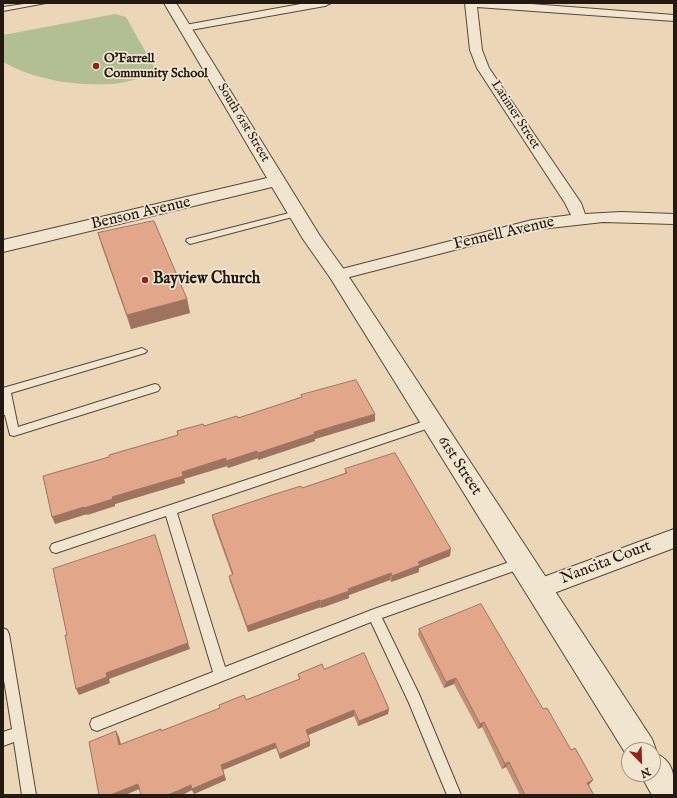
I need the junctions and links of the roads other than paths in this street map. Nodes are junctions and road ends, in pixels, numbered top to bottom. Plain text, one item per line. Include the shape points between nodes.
1 (43, 3) edge
2 (170, 3) edge
3 (325, 3) edge
4 (471, 3) edge
5 (474, 3) edge
6 (639, 3) edge
7 (3, 10) edge
8 (648, 15) junction
9 (674, 18) edge
10 (185, 28) junction
11 (278, 181) junction
12 (297, 213) junction
13 (580, 218) junction
14 (674, 219) edge
15 (190, 240) dead end
16 (3, 246) edge
17 (338, 275) junction
18 (142, 351) dead end
19 (155, 388) dead end
20 (6, 410) edge
21 (431, 423) junction
22 (170, 509) junction
23 (674, 538) edge
24 (56, 548) dead end
25 (521, 563) junction
26 (538, 589) junction
27 (374, 615) junction
28 (3, 634) edge
29 (221, 676) junction
30 (97, 724) dead end
31 (19, 733) junction
32 (3, 739) edge
33 (636, 742) edge
34 (661, 781) edge
35 (29, 795) edge
36 (454, 795) edge
37 (670, 795) edge

1 - 7 lane
2 - 10 street, South 61st Street
3 - 10 street
4 - 13 street, Latimer Street via 476,50 483,68 573,203
5 - 8 street
6 - 8 street
8 - 9 street
10 - 11 street, South 61st Street
11 - 12 street, 61st Street
11 - 16 street, Benson Avenue
12 - 15 lane
12 - 17 street, 61st Street
13 - 14 street, Fennell Avenue
13 - 17 street, Fennell Avenue via 532,225
17 - 21 street, 61st Street
18 - 20 lane via 6,391
19 - 20 lane via 14,432
21 - 22 lane
21 - 25 street, 61st Street
22 - 24 lane
22 - 29 lane
23 - 26 street, Nancita Court
25 - 26 street, 61st Street
25 - 27 lane
26 - 33 street, 61st Street
27 - 29 lane
27 - 36 lane via 414,699
28 - 31 lane
29 - 30 lane
31 - 32 lane
31 - 35 lane
34 - 37 street

